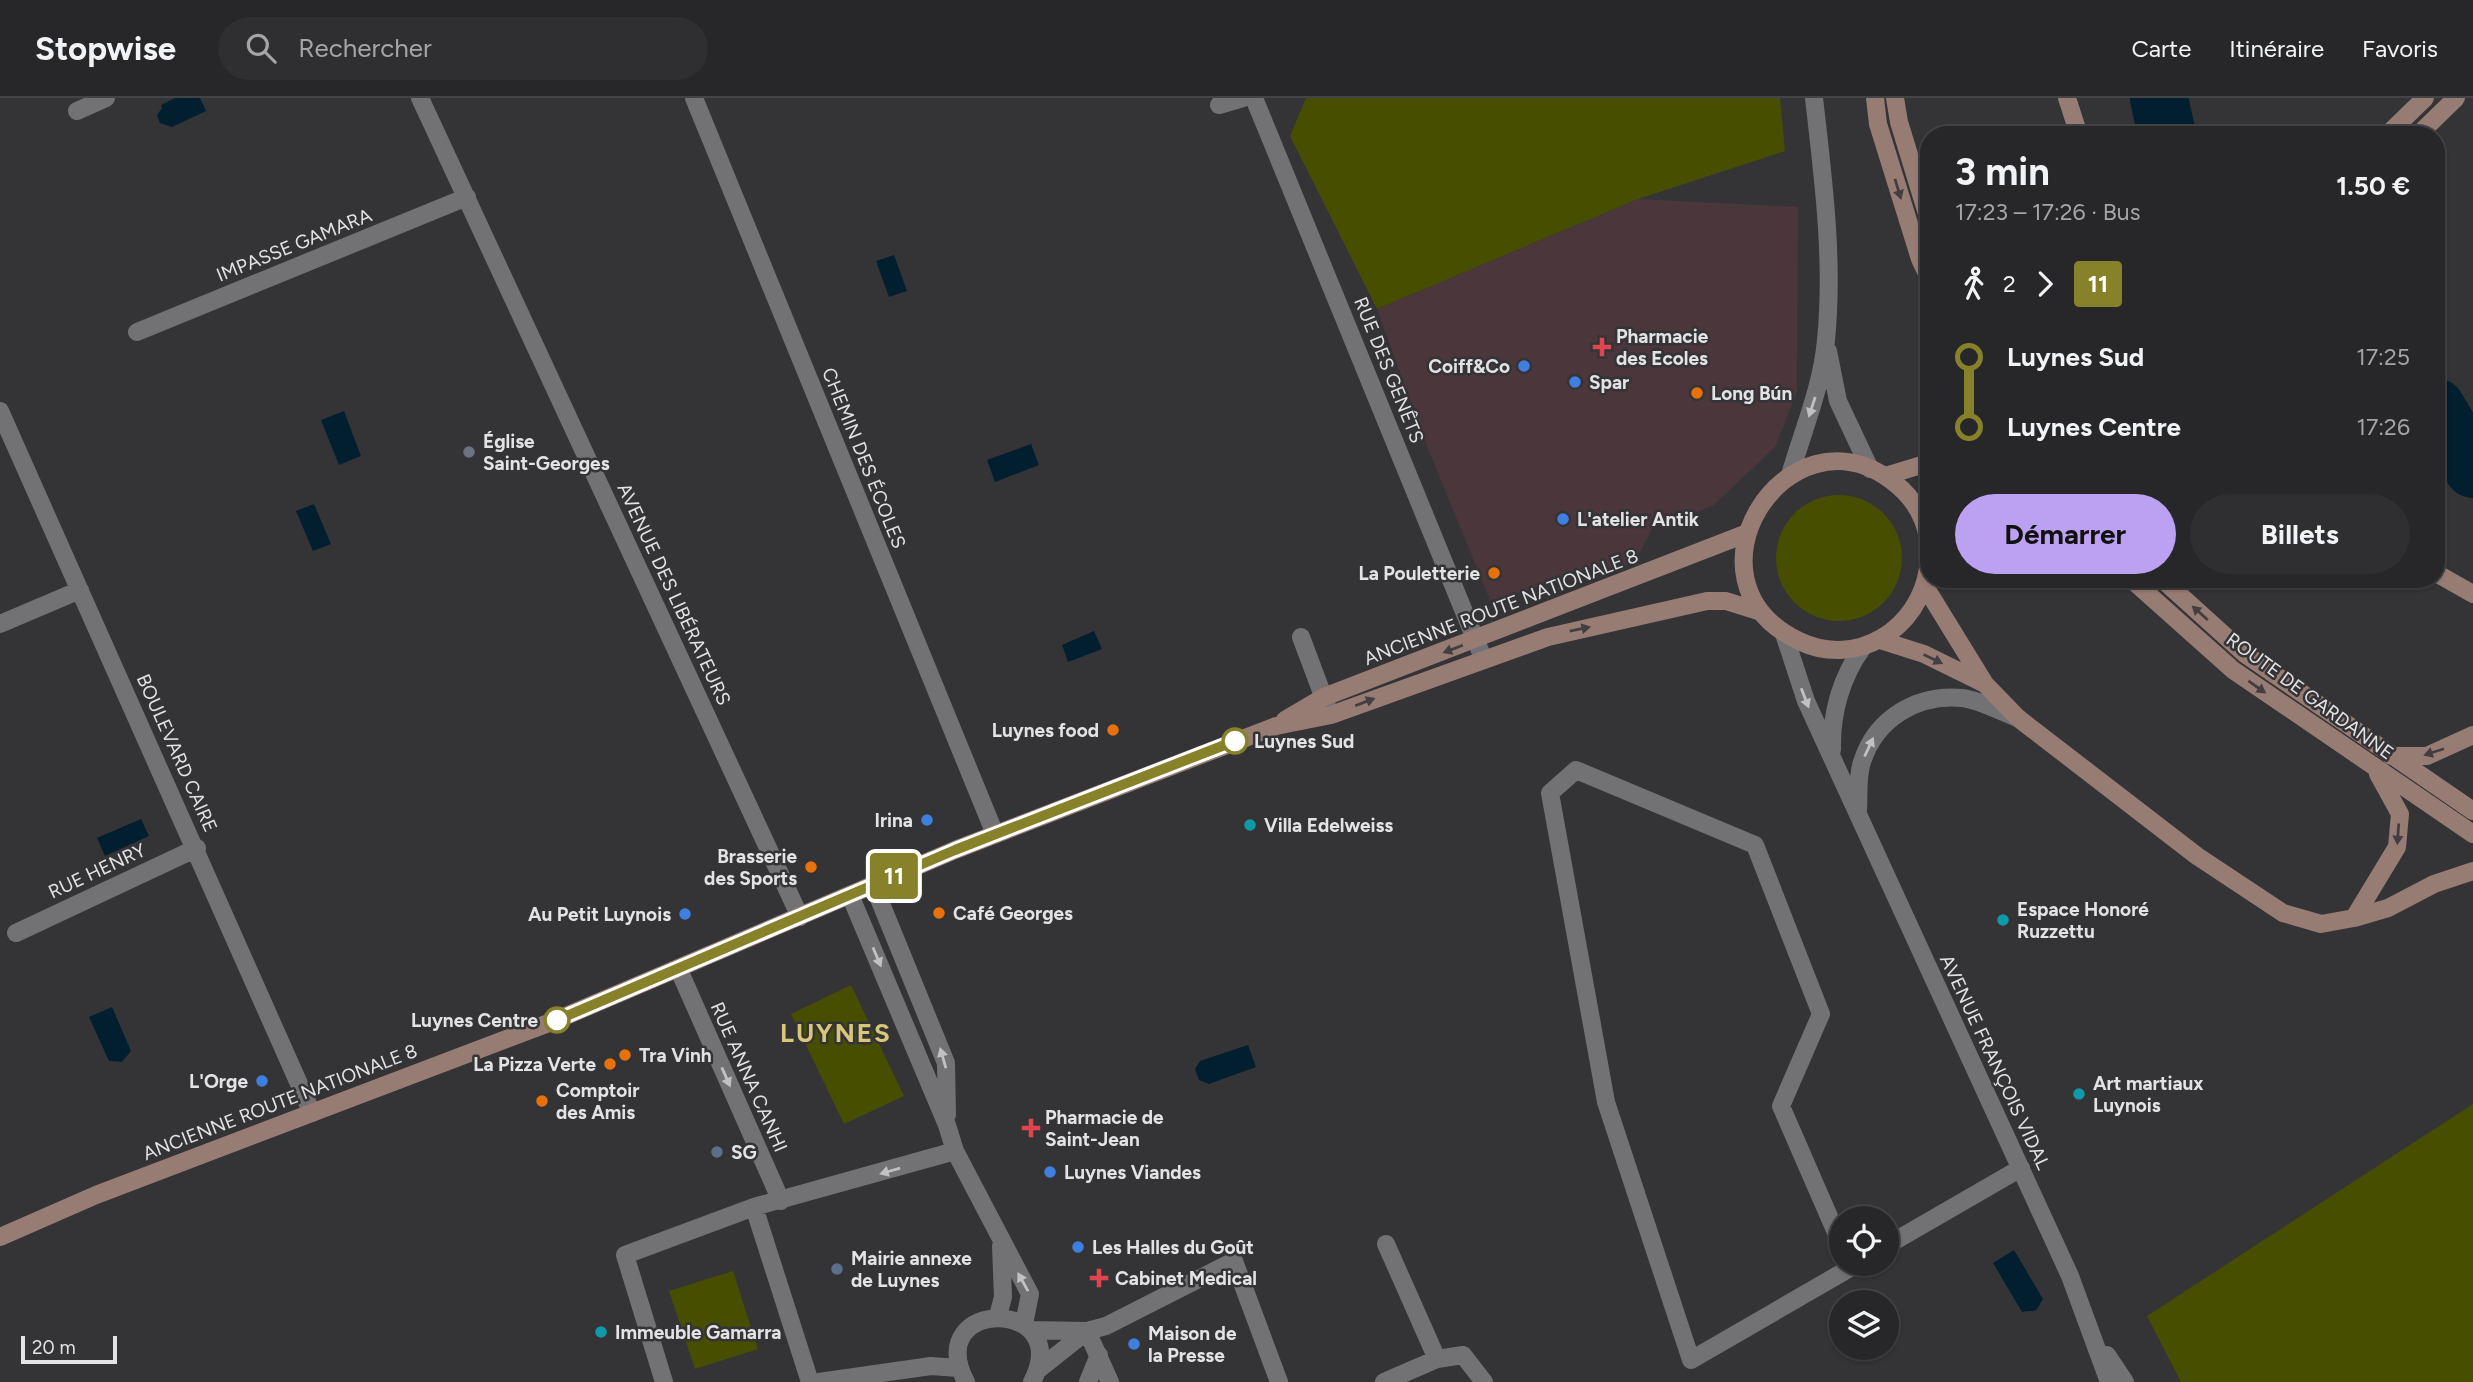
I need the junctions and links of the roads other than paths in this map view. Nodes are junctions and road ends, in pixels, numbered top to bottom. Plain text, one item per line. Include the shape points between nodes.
1 (106, 98) edge
2 (420, 98) edge
3 (694, 98) edge
4 (1243, 98) edge
5 (1254, 98) edge
6 (1814, 98) edge
7 (1875, 98) edge
8 (1895, 98) edge
9 (1910, 98) edge
10 (2067, 98) edge
11 (2425, 98) edge
12 (2456, 98) edge
13 (1219, 105) dead end
14 (77, 111) dead end
15 (1899, 122) junction
16 (2076, 126) edge
17 (2396, 126) edge
18 (2427, 126) edge
19 (1920, 191) edge
20 (467, 197) junction
21 (1920, 259) edge
22 (137, 332) dead end
23 (1826, 340) junction
24 (0, 411) edge
25 (1920, 464) edge
26 (1877, 472) junction
27 (1790, 475) junction
28 (1920, 516) edge
29 (1745, 534) junction
30 (2445, 578) edge
31 (2141, 588) edge
32 (2172, 588) edge
33 (1926, 589) joint
34 (80, 590) junction
35 (2473, 594) edge
36 (1761, 612) junction
37 (0, 624) edge
38 (1784, 634) junction
39 (1300, 637) dead end
40 (1477, 640) junction
41 (1871, 643) junction
42 (1483, 658) junction
43 (1984, 684) junction
44 (1324, 697) junction
45 (1331, 715) junction
46 (2018, 718) junction
47 (1276, 726) junction
48 (2473, 735) edge
49 (2391, 756) junction
50 (1833, 761) junction
51 (2377, 771) junction
52 (2473, 811) edge
53 (1857, 814) junction
54 (995, 834) junction
55 (2473, 834) edge
56 (197, 848) junction
57 (2473, 871) edge
58 (873, 884) junction
59 (850, 895) junction
60 (800, 917) junction
61 (2354, 918) junction
62 (16, 933) dead end
63 (679, 970) junction
64 (312, 1113) junction
65 (947, 1125) junction
66 (955, 1151) junction
67 (2021, 1168) junction
68 (781, 1201) junction
69 (754, 1207) junction
70 (1829, 1216) edge
71 (0, 1237) edge
72 (1899, 1239) edge
73 (1001, 1242) junction
74 (1386, 1244) dead end
75 (1833, 1276) edge
76 (998, 1316) junction
77 (1027, 1327) junction
78 (2090, 1329) junction
79 (1087, 1331) junction
80 (960, 1341) junction
81 (1099, 1356) junction
82 (1437, 1359) junction
83 (931, 1366) junction
84 (962, 1375) edge
85 (1035, 1376) edge
86 (663, 1382) edge
87 (810, 1382) edge
88 (818, 1382) edge
89 (1088, 1382) edge
90 (1110, 1382) edge
91 (1279, 1382) edge
92 (1384, 1382) edge
93 (1485, 1382) edge
94 (2109, 1382) edge
95 (2125, 1382) edge

1 - 14 street
2 - 20 street, AVENUE DES LIBÉRATEURS
3 - 54 street, CHEMIN DES ÉCOLES
4 - 13 street
5 - 40 street, RUE DES GENÊTS
6 - 23 street via 1826,200
7 -> 21 main road
8 - 15 main road
9 - 15 main road
10 - 16 main road
11 - 17 main road
12 - 18 main road
15 - 19 main road
20 - 22 street, IMPASSE GAMARA
20 - 60 street, AVENUE DES LIBÉRATEURS
23 - 26 street via 1838,401
23 -> 27 street via 1816,396
24 - 34 street, BOULEVARD CAIRE
25 - 26 main road
26 - 27 main road via 1843,463 1816,465
26 - 28 main road via 1903,489
27 - 29 main road via 1762,500
29 - 36 main road via 1743,561
29 - 40 main road, ANCIENNE ROUTE NATIONALE 8
30 - 35 main road
31 -> 51 main road, ROUTE DE GARDANNE via 2233,670
49 -> 32 main road, ROUTE DE GARDANNE via 2245,654
33 - 41 main road via 1899,627
33 - 43 main road
34 - 37 street
34 - 56 street, BOULEVARD CAIRE
36 - 38 main road
42 -> 36 main road, ANCIENNE ROUTE NATIONALE 8 via 1548,637 1707,601 1726,601
38 - 41 main road via 1809,646 1836,650
38 -> 50 street, AVENUE FRANÇOIS VIDAL via 1806,701
39 - 44 street
40 - 42 street, RUE DES GENÊTS
40 -> 44 main road, ANCIENNE ROUTE NATIONALE 8
41 -> 43 main road via 1924,654
41 - 50 street, AVENUE FRANÇOIS VIDAL via 1841,691 1832,724
45 -> 42 main road, ANCIENNE ROUTE NATIONALE 8
43 - 46 main road
44 - 45 street
44 - 47 main road, ANCIENNE ROUTE NATIONALE 8
45 - 47 main road, ANCIENNE ROUTE NATIONALE 8
53 -> 46 street, AVENUE FRANÇOIS VIDAL via 1861,764 1872,738 1894,715 1924,700 1964,698
46 - 61 main road via 2197,856 2283,913 2321,924
47 - 54 main road, ANCIENNE ROUTE NATIONALE 8
48 -> 49 main road via 2427,756
49 - 52 main road, ROUTE DE GARDANNE
50 - 53 street, AVENUE FRANÇOIS VIDAL
51 - 55 main road, ROUTE DE GARDANNE
51 -> 61 main road via 2399,814 2397,847
53 - 67 street, AVENUE FRANÇOIS VIDAL
54 - 58 main road, ANCIENNE ROUTE NATIONALE 8
56 - 62 street, RUE HENRY
56 - 64 street, BOULEVARD CAIRE
57 - 61 main road via 2434,884 2389,908
58 - 59 main road, ANCIENNE ROUTE NATIONALE 8
65 -> 58 street via 946,1063
59 - 60 main road, ANCIENNE ROUTE NATIONALE 8
59 -> 65 street
60 - 63 main road, ANCIENNE ROUTE NATIONALE 8
63 - 64 main road, ANCIENNE ROUTE NATIONALE 8
63 -> 68 street, RUE ANNA CANHI
64 - 71 main road, ANCIENNE ROUTE NATIONALE 8 via 96,1195
65 - 66 street
66 -> 68 street
66 - 73 street
67 - 72 street
67 - 78 street, AVENUE FRANÇOIS VIDAL
68 - 69 street
69 - 86 street via 625,1255
69 - 87 street
70 - 75 street via 1781,1106 1821,1014 1755,845 1576,770 1550,793 1606,1102 1691,1360
73 - 76 street via 1003,1297
77 -> 73 street via 1030,1294
74 - 82 street
76 - 77 street
76 - 80 street via 982,1319
77 - 79 street
77 - 85 street via 1037,1342
78 - 94 street, AVENUE FRANÇOIS VIDAL
78 - 95 street, AVENUE FRANÇOIS VIDAL
79 - 81 street
79 - 85 street
79 - 91 street via 1106,1326 1234,1261
80 - 83 street
80 - 84 street via 957,1355
81 - 89 street
81 - 90 street
82 - 92 street
82 - 93 street via 1463,1355
83 - 84 street
83 - 88 street

